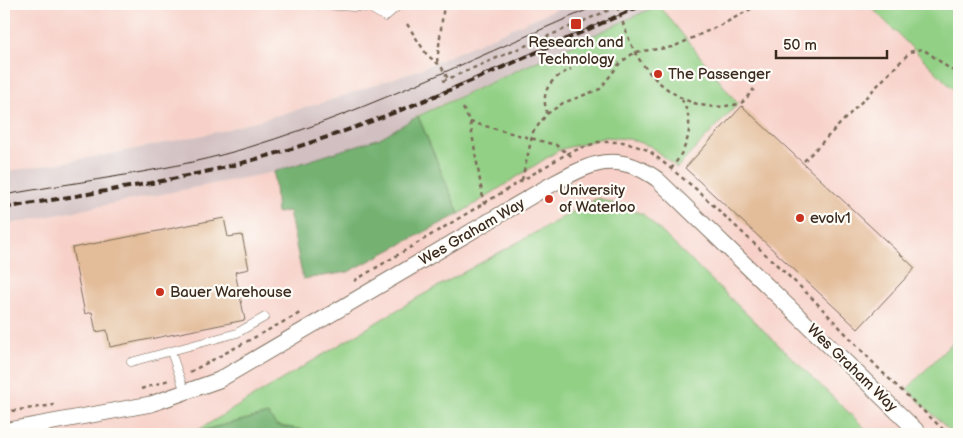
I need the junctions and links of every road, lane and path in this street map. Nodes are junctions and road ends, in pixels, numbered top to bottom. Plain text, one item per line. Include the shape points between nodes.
1 (308, 4) edge
2 (400, 4) edge
3 (444, 4) edge
4 (760, 4) edge
5 (622, 5) edge
6 (617, 7) junction
7 (407, 24) dead end
8 (635, 52) junction
9 (437, 62) junction
10 (571, 69) dead end
11 (959, 74) edge
12 (448, 79) junction
13 (443, 81) dead end
14 (754, 89) dead end
15 (681, 98) junction
16 (463, 108) dead end
17 (547, 114) junction
18 (470, 122) junction
19 (531, 139) junction
20 (574, 158) dead end
21 (804, 161) dead end
22 (672, 169) dead end
23 (522, 181) dead end
24 (484, 204) dead end
25 (265, 317) dead end
26 (171, 352) junction
27 (131, 362) dead end
28 (185, 392) junction
29 (4, 431) edge
30 (920, 434) edge

1 - 2 lane via 370,8 385,18
3 - 9 path
4 - 8 path via 673,47
5 - 6 path
6 - 8 path
6 - 12 path
7 - 9 path via 427,55
8 - 15 path via 655,79
8 - 17 path via 626,57 600,89 563,103
9 - 12 path
10 - 17 path via 553,78 546,91 544,104
11 - 21 path via 922,49 910,52
12 - 13 path
14 - 15 path via 740,104 723,107 706,106
15 - 22 path via 688,114 690,133
16 - 18 path
17 - 19 path
18 - 19 path
18 - 24 path
19 - 20 path via 556,145
19 - 23 path
25 - 26 lane via 237,333
26 - 27 lane
26 - 28 lane
28 - 29 street, Wes Graham Way via 151,404
28 - 30 street, Wes Graham Way via 219,380 547,187 586,166 611,161 644,170 657,179

